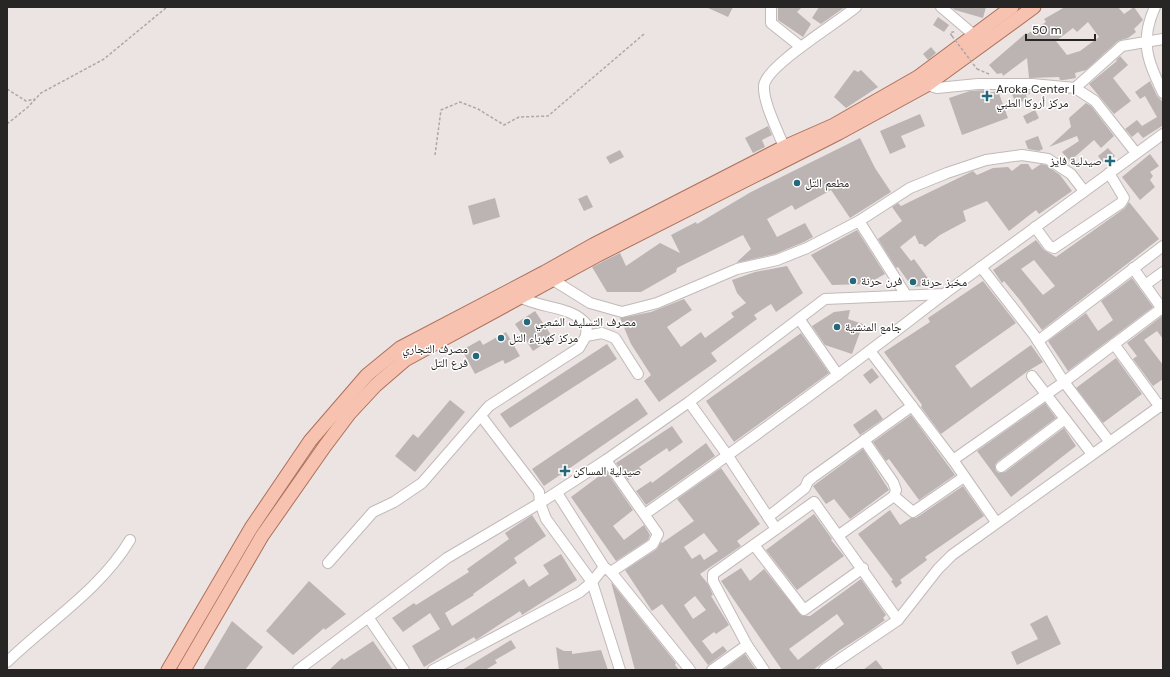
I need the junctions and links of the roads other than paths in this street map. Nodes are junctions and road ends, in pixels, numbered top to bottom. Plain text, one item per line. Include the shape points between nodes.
1 (771, 7) edge
2 (856, 7) edge
3 (941, 7) edge
4 (1012, 7) edge
5 (1034, 7) edge
6 (1155, 7) edge
7 (974, 35) junction
8 (1163, 39) edge
9 (1146, 42) junction
10 (802, 47) junction
11 (927, 85) junction
12 (1075, 88) junction
13 (1163, 93) edge
14 (1163, 134) edge
15 (784, 147) junction
16 (1136, 153) junction
17 (1109, 173) junction
18 (1084, 191) junction
19 (859, 221) junction
20 (1035, 227) junction
21 (1163, 246) edge
22 (981, 267) junction
23 (1133, 268) junction
24 (1163, 272) edge
25 (552, 280) junction
26 (1145, 285) junction
27 (944, 294) junction
28 (906, 295) junction
29 (520, 298) junction
30 (1162, 309) edge
31 (800, 320) junction
32 (586, 336) junction
33 (1038, 341) junction
34 (1114, 344) junction
35 (870, 351) junction
36 (638, 374) dead end
37 (838, 375) junction
38 (1032, 376) dead end
39 (1064, 382) junction
40 (1047, 394) junction
41 (690, 402) junction
42 (1162, 405) edge
43 (912, 406) junction
44 (481, 416) junction
45 (1065, 419) junction
46 (864, 440) junction
47 (1109, 441) junction
48 (1092, 454) junction
49 (728, 456) junction
50 (606, 460) junction
51 (953, 460) junction
52 (1001, 467) dead end
53 (964, 477) junction
54 (805, 488) junction
55 (557, 493) junction
56 (894, 496) junction
57 (814, 502) junction
58 (540, 503) junction
59 (645, 514) junction
60 (768, 517) junction
61 (996, 522) junction
62 (776, 529) junction
63 (839, 535) junction
64 (130, 540) dead end
65 (754, 545) junction
66 (328, 563) dead end
67 (862, 568) junction
68 (607, 569) junction
69 (592, 582) junction
70 (368, 617) junction
71 (898, 620) junction
72 (747, 644) junction
73 (7, 662) edge
74 (168, 670) edge
75 (184, 670) edge
76 (298, 670) edge
77 (404, 670) edge
78 (433, 670) edge
79 (620, 670) edge
80 (690, 670) edge
81 (712, 670) edge
82 (764, 670) edge
83 (824, 670) edge

1 - 10 street via 771,23
2 - 10 street
3 - 7 street
4 - 7 main road
5 - 11 main road
6 - 9 street
7 - 15 main road via 918,77 834,125
8 - 9 street
9 - 12 street via 1122,46
9 - 13 street via 1149,64
10 - 15 street via 769,75 764,85 770,113
11 - 12 street via 937,88 978,84 1032,84
11 - 25 main road
12 - 16 street via 1095,101
14 - 16 street
15 - 74 main road via 400,348 367,375 310,441 251,528
16 - 17 street
17 - 18 street
17 - 20 street via 1124,198 1122,203 1054,248
18 - 19 street via 1071,174 1048,159 1022,155 986,160 947,173 910,188
18 - 20 street
19 - 25 street via 807,248 777,260 737,269 657,303 622,312 590,303
19 - 28 street
20 - 22 street
21 - 23 street
22 - 27 street
22 - 33 street
23 - 26 street
23 - 33 street
24 - 26 street
25 - 29 main road
26 - 30 street
27 - 28 street
27 - 35 street
28 - 31 street via 826,299
29 - 32 street via 581,318 587,325
29 - 75 main road via 405,360 376,385 350,414 262,536
30 - 34 street
31 - 37 street
31 - 41 street
32 - 36 street via 602,333 615,338
32 - 44 street via 579,348 488,406
33 - 39 street
34 - 39 street
34 - 42 street
35 - 37 street
35 - 43 street
37 - 49 street
38 - 40 street
39 - 40 street
39 - 47 street
40 - 45 street
40 - 51 street
41 - 49 street
41 - 50 street
42 - 47 street
43 - 46 street
43 - 51 street
44 - 58 street via 539,492
44 - 66 street via 422,482 394,502 373,512
45 - 48 street
45 - 52 street
46 - 54 street via 808,481
46 - 56 street via 893,482 896,490
47 - 48 street
48 - 61 street
49 - 59 street
49 - 60 street
50 - 55 street
50 - 59 street
51 - 53 street
53 - 56 street via 913,512
53 - 61 street
54 - 57 street
54 - 60 street
55 - 58 street
55 - 68 street
56 - 63 street
57 - 62 street
57 - 63 street
58 - 69 street via 546,519
58 - 70 street via 447,558
59 - 68 street via 658,534 654,544
60 - 62 street
61 - 71 street via 952,555
62 - 65 street
63 - 67 street
64 - 73 street via 106,573 86,593
65 - 67 street via 804,610
65 - 72 street via 713,574 713,581
67 - 71 street
68 - 69 street
68 - 80 street
69 - 78 street via 580,592
69 - 79 street
70 - 76 street
70 - 77 street
71 - 83 street
72 - 81 street
72 - 82 street

